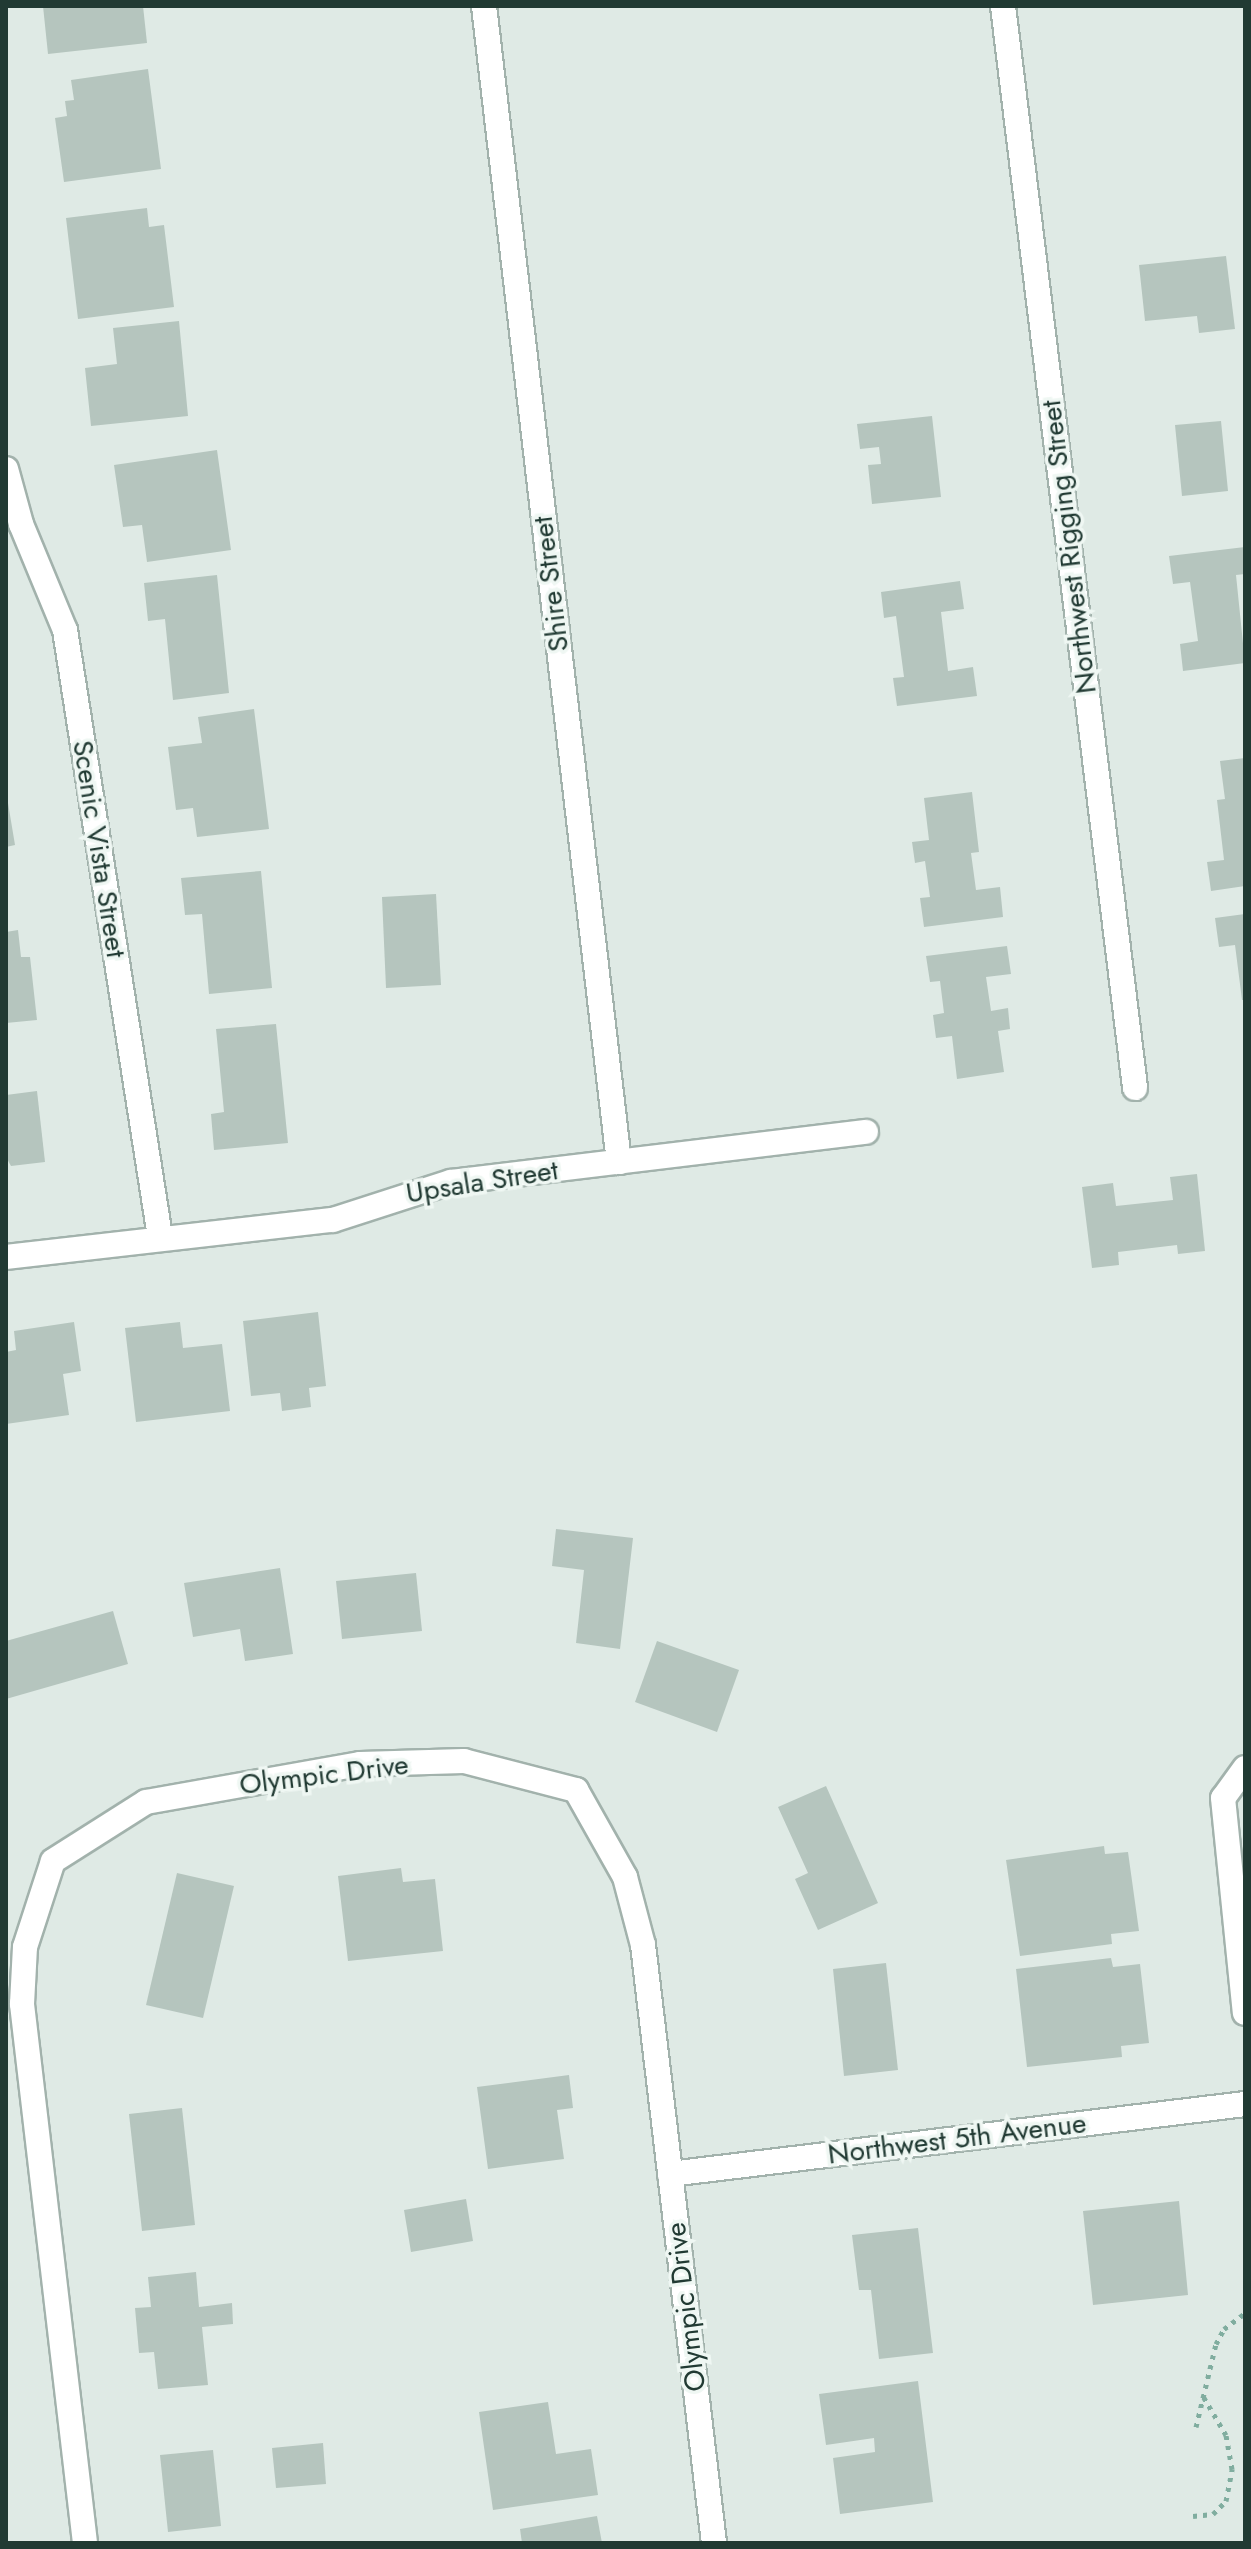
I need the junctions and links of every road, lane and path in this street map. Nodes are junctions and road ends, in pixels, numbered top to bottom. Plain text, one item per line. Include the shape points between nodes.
1 (484, 6) edge
2 (1003, 6) edge
3 (6, 469) edge
4 (1135, 1088) dead end
5 (866, 1132) dead end
6 (619, 1162) junction
7 (160, 1237) junction
8 (6, 1257) edge
9 (1245, 1768) edge
10 (1245, 2013) edge
11 (1245, 2104) edge
12 (670, 2174) junction
13 (1245, 2313) edge
14 (1203, 2396) junction
15 (1196, 2427) dead end
16 (1193, 2516) dead end
17 (85, 2543) edge
18 (714, 2543) edge

1 - 6 street, Shire Street
2 - 4 street, Northwest Rigging Street
3 - 7 street, Scenic Vista Street via 21,524 65,630
5 - 6 street, Upsala Street
6 - 7 street, Upsala Street via 451,1182 333,1220
7 - 8 street, Upsala Street
9 - 10 street via 1223,1798
11 - 12 street, Northwest 5th Avenue
12 - 17 street, Olympic Drive via 643,1945 625,1877 576,1790 464,1761 360,1764 146,1802 91,1833 53,1861 25,1947 22,2004
12 - 18 street, Olympic Drive
13 - 14 path via 1224,2329 1216,2344
14 - 15 path
14 - 16 path via 1226,2435 1232,2469 1226,2501 1213,2514

